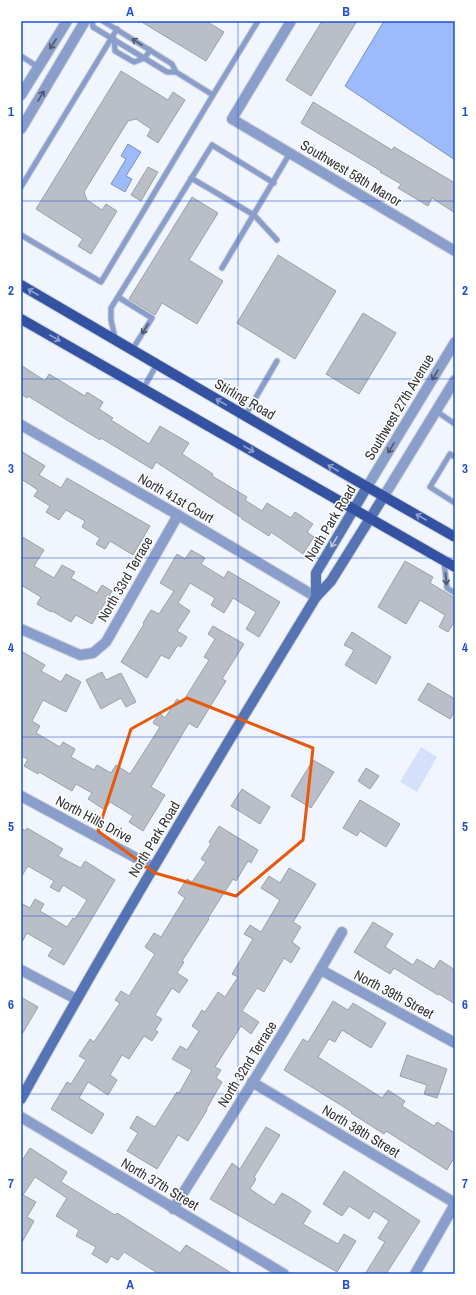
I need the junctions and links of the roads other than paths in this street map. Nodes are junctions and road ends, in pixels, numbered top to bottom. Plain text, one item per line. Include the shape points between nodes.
1 (67, 21) edge
2 (85, 21) edge
3 (92, 21) edge
4 (102, 21) edge
5 (257, 21) edge
6 (292, 21) edge
7 (117, 30) junction
8 (112, 39) junction
9 (150, 50) junction
10 (21, 56) edge
11 (145, 58) junction
12 (38, 67) junction
13 (176, 72) junction
14 (53, 76) junction
15 (21, 95) edge
16 (213, 95) junction
17 (21, 129) edge
18 (290, 153) junction
19 (191, 178) junction
20 (274, 183) junction
21 (21, 187) edge
22 (254, 215) junction
23 (21, 235) edge
24 (277, 240) dead end
25 (455, 251) edge
26 (222, 268) dead end
27 (21, 285) edge
28 (118, 297) junction
29 (21, 319) edge
30 (115, 340) junction
31 (454, 348) edge
32 (132, 350) junction
33 (277, 361) dead end
34 (157, 364) junction
35 (455, 380) edge
36 (142, 388) junction
37 (436, 411) junction
38 (245, 416) junction
39 (455, 424) edge
40 (21, 425) edge
41 (455, 457) edge
42 (368, 487) junction
43 (384, 496) junction
44 (455, 503) edge
45 (354, 509) junction
46 (178, 515) junction
47 (370, 518) junction
48 (455, 536) edge
49 (444, 561) junction
50 (455, 567) edge
51 (455, 593) edge
52 (316, 597) junction
53 (21, 629) edge
54 (21, 796) edge
55 (153, 867) junction
56 (342, 932) dead end
57 (21, 970) edge
58 (320, 970) junction
59 (76, 999) junction
60 (455, 1043) edge
61 (252, 1082) junction
62 (21, 1099) edge
63 (21, 1116) edge
64 (455, 1204) edge
65 (173, 1209) junction
66 (284, 1274) edge
67 (415, 1274) edge

1 -> 12 street
2 - 14 street
3 - 8 lane via 93,27
4 - 7 lane
5 - 16 lane
6 - 18 street, Southwest 58th Manor via 232,119
7 - 8 lane
9 -> 7 lane
8 - 11 lane
8 - 11 lane via 115,51 134,62
8 - 21 lane
9 - 11 lane
9 - 13 lane via 172,64
10 - 12 lane
11 - 13 lane via 168,72
12 - 14 street
12 - 15 street
13 - 16 lane
17 -> 14 street
16 - 23 lane via 101,282
18 - 20 lane
18 - 25 street, Southwest 58th Manor
19 - 20 lane via 212,145
19 - 22 lane
19 - 28 lane
20 - 22 lane
22 - 24 lane
22 - 26 lane
30 -> 27 main road, Stirling Road
28 - 30 lane via 111,308
28 -> 32 lane via 152,318
29 -> 36 main road
30 - 32 main road, Stirling Road
31 -> 42 street, Southwest 27th Avenue
32 - 34 main road, Stirling Road
33 - 38 lane
34 - 36 lane
38 -> 34 main road, Stirling Road
35 - 37 street
36 -> 45 main road
37 - 39 lane
37 - 43 street
42 -> 38 main road, Stirling Road
40 - 46 street, North 41st Court
41 - 44 lane via 450,454 430,487
42 - 43 main road, Stirling Road
42 - 45 street, North Park Road
43 - 47 street, North Park Road
48 -> 43 main road, Stirling Road
45 - 47 main road
45 -> 52 street, North Park Road via 316,573
46 - 52 street, North 41st Court
46 - 53 street, North 33rd Terrace via 106,642 93,653 80,655
47 - 49 main road
47 - 52 street, North Park Road via 331,581
49 - 50 main road
49 -> 51 lane via 447,588
52 - 55 street, North Park Road
54 - 55 street, North Hills Drive
55 - 59 street, North Park Road
56 - 58 street, North 32nd Terrace
57 - 59 street
58 - 60 street, North 39th Street
58 - 61 street, North 32nd Terrace
59 - 62 street, North Park Road
61 - 64 street, North 38th Street
61 - 65 street, North 32nd Terrace
63 - 65 street, North 37th Street
64 - 67 street
65 - 66 street, North 37th Street

